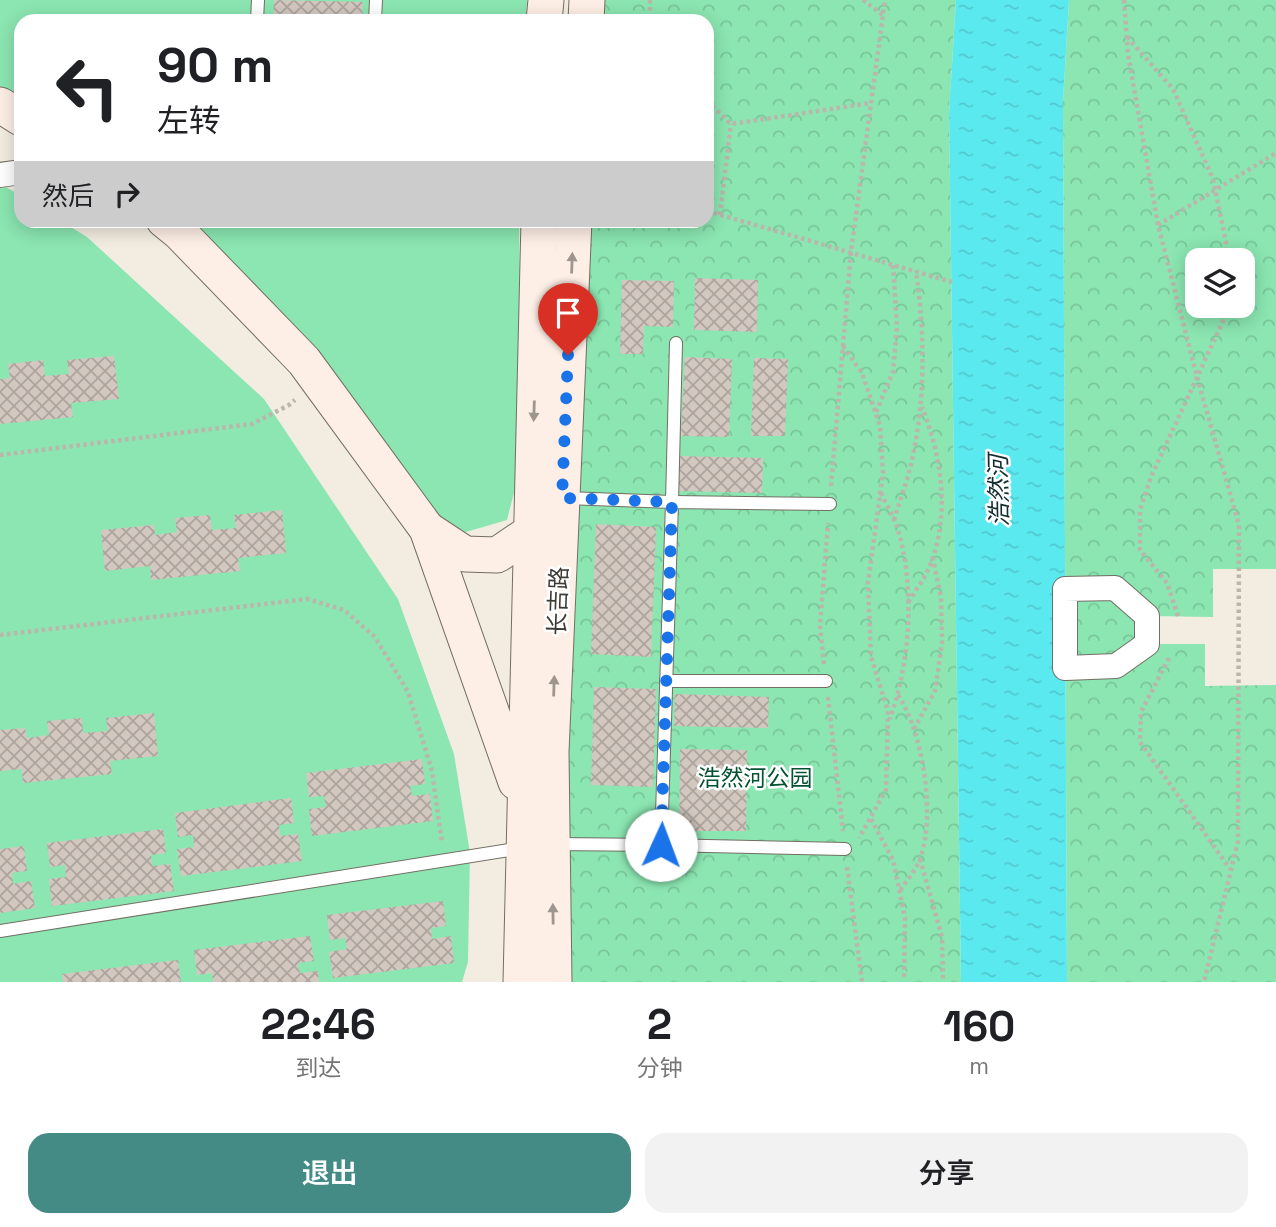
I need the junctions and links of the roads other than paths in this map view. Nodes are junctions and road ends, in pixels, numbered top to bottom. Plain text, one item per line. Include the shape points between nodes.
1 (173, 228) edge
2 (539, 228) edge
3 (574, 228) edge
4 (676, 343) dead end
5 (562, 498) junction
6 (672, 502) junction
7 (830, 504) dead end
8 (427, 529) junction
9 (531, 532) junction
10 (666, 681) junction
11 (826, 681) dead end
12 (524, 804) junction
13 (661, 845) junction
14 (538, 846) junction
15 (845, 849) dead end
16 (0, 931) edge
17 (521, 982) edge
18 (554, 982) edge

1 - 8 street via 304,361
2 -> 9 street, 长吉路
5 -> 3 street, 长吉路
4 - 6 lane
5 - 6 lane
14 -> 5 street, 长吉路 via 551,749
6 - 7 lane
6 - 10 lane
8 - 9 street via 465,554 497,555
8 - 12 street
9 - 12 street, 长吉路
10 - 11 lane
10 - 13 lane
12 - 14 street, 长吉路
13 - 14 lane
13 - 15 lane
14 - 16 lane
14 - 17 street, 长吉路
18 -> 14 street, 长吉路

